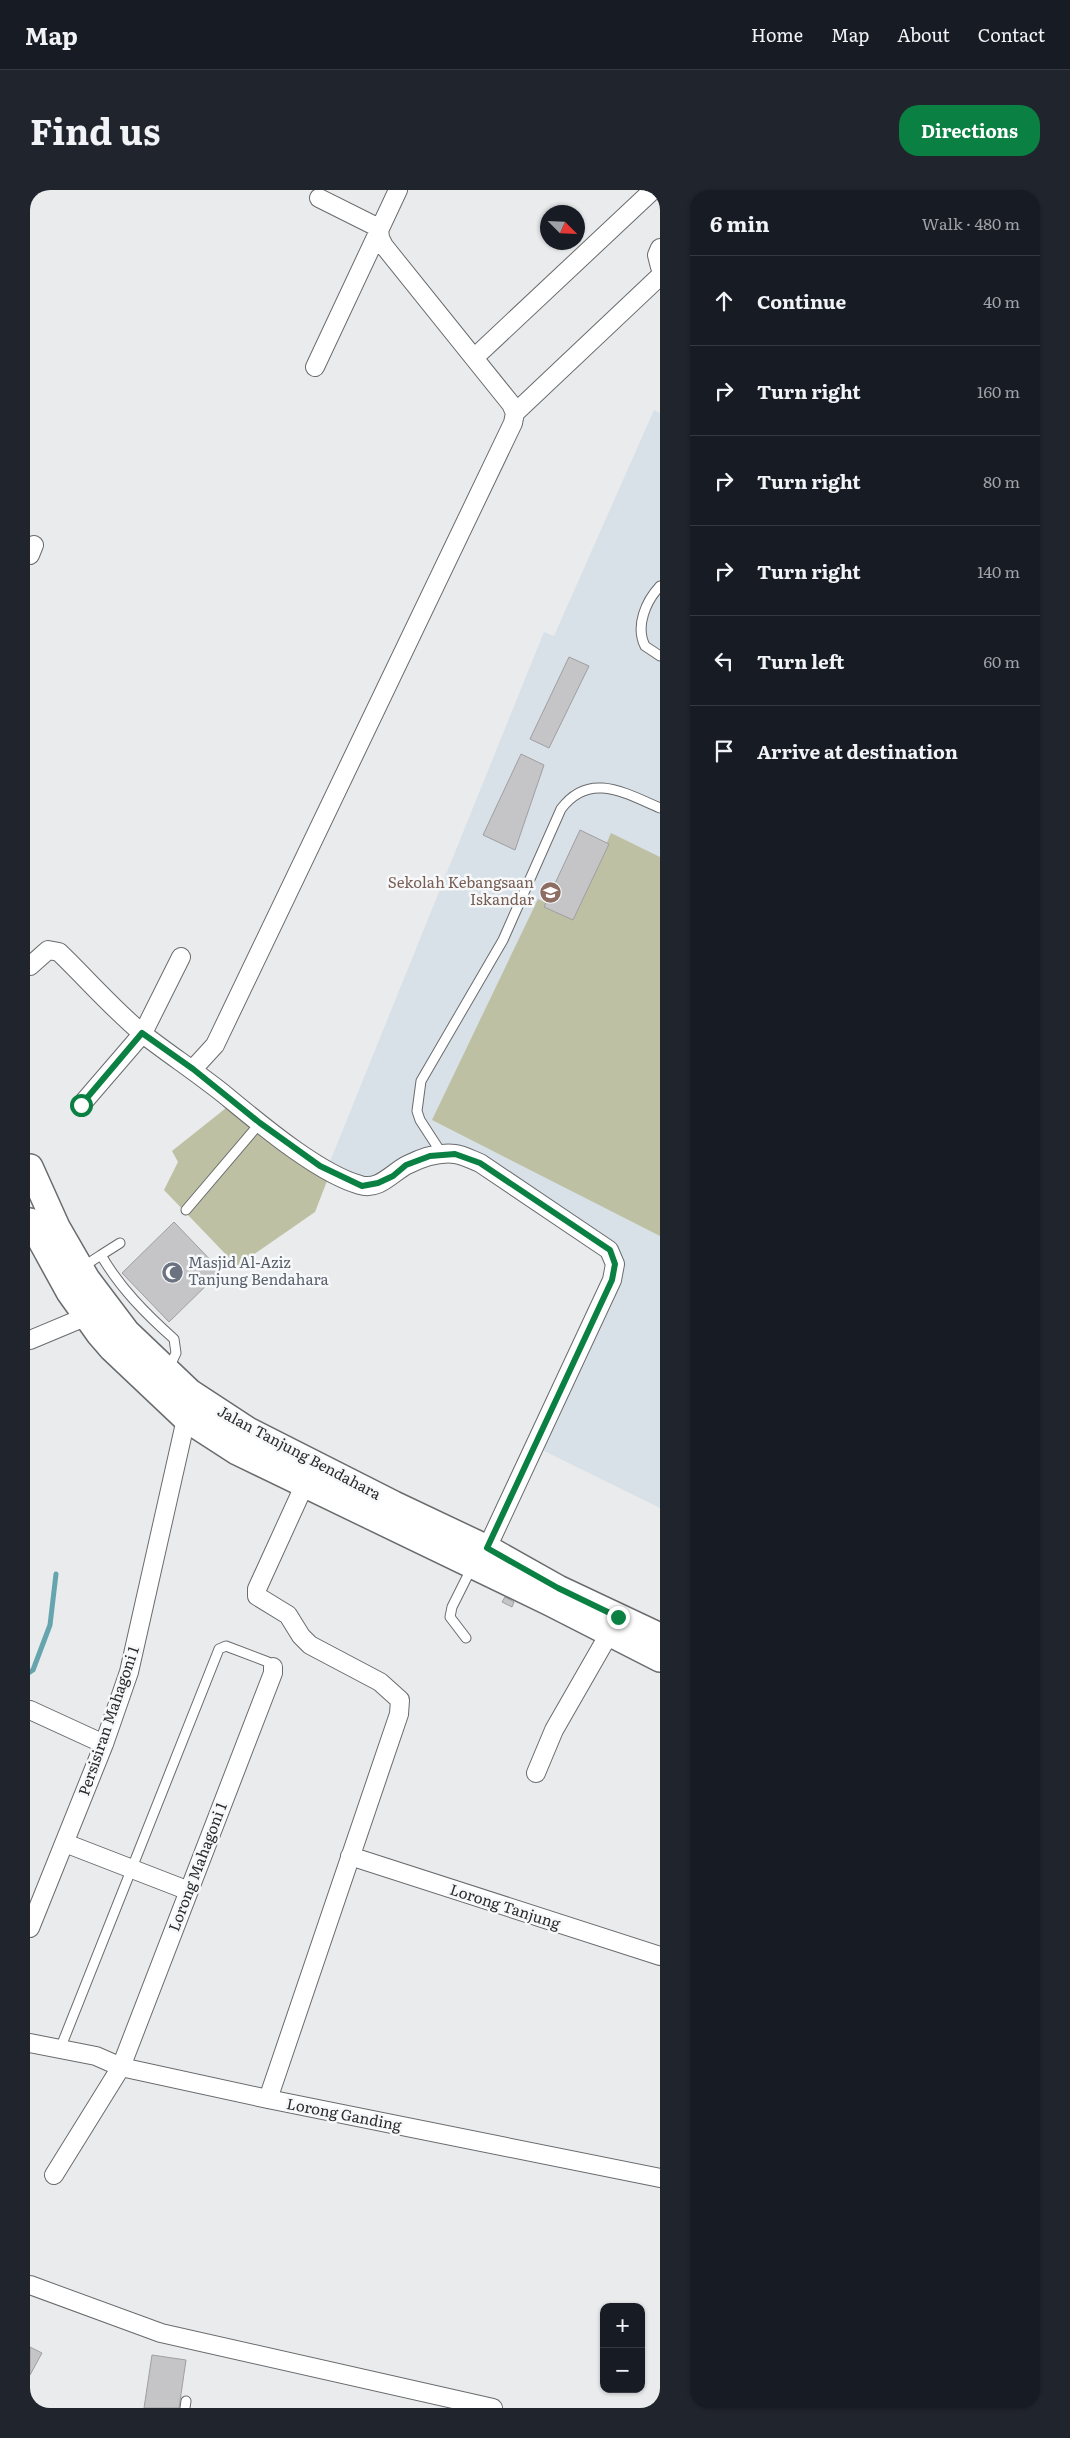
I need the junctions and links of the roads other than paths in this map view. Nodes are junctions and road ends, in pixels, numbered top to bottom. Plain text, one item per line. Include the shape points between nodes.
1 (398, 190) edge
2 (653, 190) edge
3 (319, 198) dead end
4 (379, 228) junction
5 (660, 248) edge
6 (660, 267) edge
7 (660, 276) edge
8 (474, 358) junction
9 (315, 367) dead end
10 (515, 413) junction
11 (660, 586) edge
12 (660, 656) edge
13 (660, 808) edge
14 (181, 957) dead end
15 (30, 966) edge
16 (142, 1033) junction
17 (193, 1069) junction
18 (81, 1105) dead end
19 (260, 1123) junction
20 (442, 1155) junction
21 (30, 1167) edge
22 (186, 1210) dead end
23 (30, 1221) edge
24 (120, 1243) dead end
25 (91, 1261) junction
26 (86, 1317) junction
27 (30, 1340) edge
28 (186, 1419) junction
29 (304, 1486) junction
30 (480, 1557) junction
31 (608, 1634) junction
32 (660, 1636) edge
33 (466, 1638) dead end
34 (660, 1659) edge
35 (273, 1667) joint
36 (30, 1710) edge
37 (104, 1744) junction
38 (536, 1773) dead end
39 (65, 1843) junction
40 (350, 1856) junction
41 (132, 1869) junction
42 (189, 1891) junction
43 (30, 1928) edge
44 (660, 1956) edge
45 (30, 2043) edge
46 (60, 2049) junction
47 (121, 2067) junction
48 (268, 2099) junction
49 (54, 2176) dead end
50 (660, 2178) edge
51 (30, 2285) edge
52 (487, 2407) edge

1 - 4 street
2 - 8 street
3 - 4 street
4 - 8 street via 384,246
4 - 9 street
5 - 6 street via 657,255
7 - 10 street
8 - 10 street
10 - 17 street via 215,1045
11 - 12 lane via 647,605 640,632 644,646
13 - 20 lane via 617,790 594,788 575,794 561,809 503,940 422,1081 417,1111
14 - 16 street
15 - 16 street via 48,950 59,952
16 - 17 street
16 - 18 street
17 - 19 street
19 - 20 street via 320,1166 362,1186 393,1176 406,1165
19 - 22 lane
20 - 30 street via 455,1154 480,1163 610,1250 615,1264 612,1280
21 - 25 main road, Jalan Tanjung Bendahara via 57,1227
23 - 26 main road, Jalan Tanjung Bendahara
24 - 25 lane
25 - 30 main road, Jalan Tanjung Bendahara via 127,1332 190,1392 248,1430 394,1504
26 - 27 street
26 - 28 main road, Jalan Tanjung Bendahara via 112,1349
28 - 29 main road, Jalan Tanjung Bendahara via 237,1452
28 - 37 street, Persisiran Mahagoni 1 via 137,1642
29 - 30 main road, Jalan Tanjung Bendahara
29 - 40 street via 257,1589 257,1596 288,1615 310,1645 380,1682 400,1700 399,1714
30 - 31 main road, Jalan Tanjung Bendahara via 550,1603
30 - 32 main road, Jalan Tanjung Bendahara via 558,1588
30 - 33 lane via 452,1607 450,1617
31 - 34 main road, Jalan Tanjung Bendahara
31 - 38 street via 554,1730
35 - 41 lane via 268,1662 226,1646 219,1649
35 - 42 street, Lorong Mahagoni 1
36 - 37 street
37 - 39 street, Persisiran Mahagoni 1
39 - 41 street
39 - 43 street, Persisiran Mahagoni 1
40 - 44 street, Lorong Tanjung
40 - 48 street
41 - 42 street
41 - 46 lane
42 - 47 street, Lorong Mahagoni 1
45 - 46 street, Lorong Ganding
46 - 47 street, Lorong Ganding via 96,2056
47 - 48 street, Lorong Ganding
47 - 49 street, Lorong Mahagoni 1
48 - 50 street, Lorong Ganding
51 - 52 street via 161,2332

